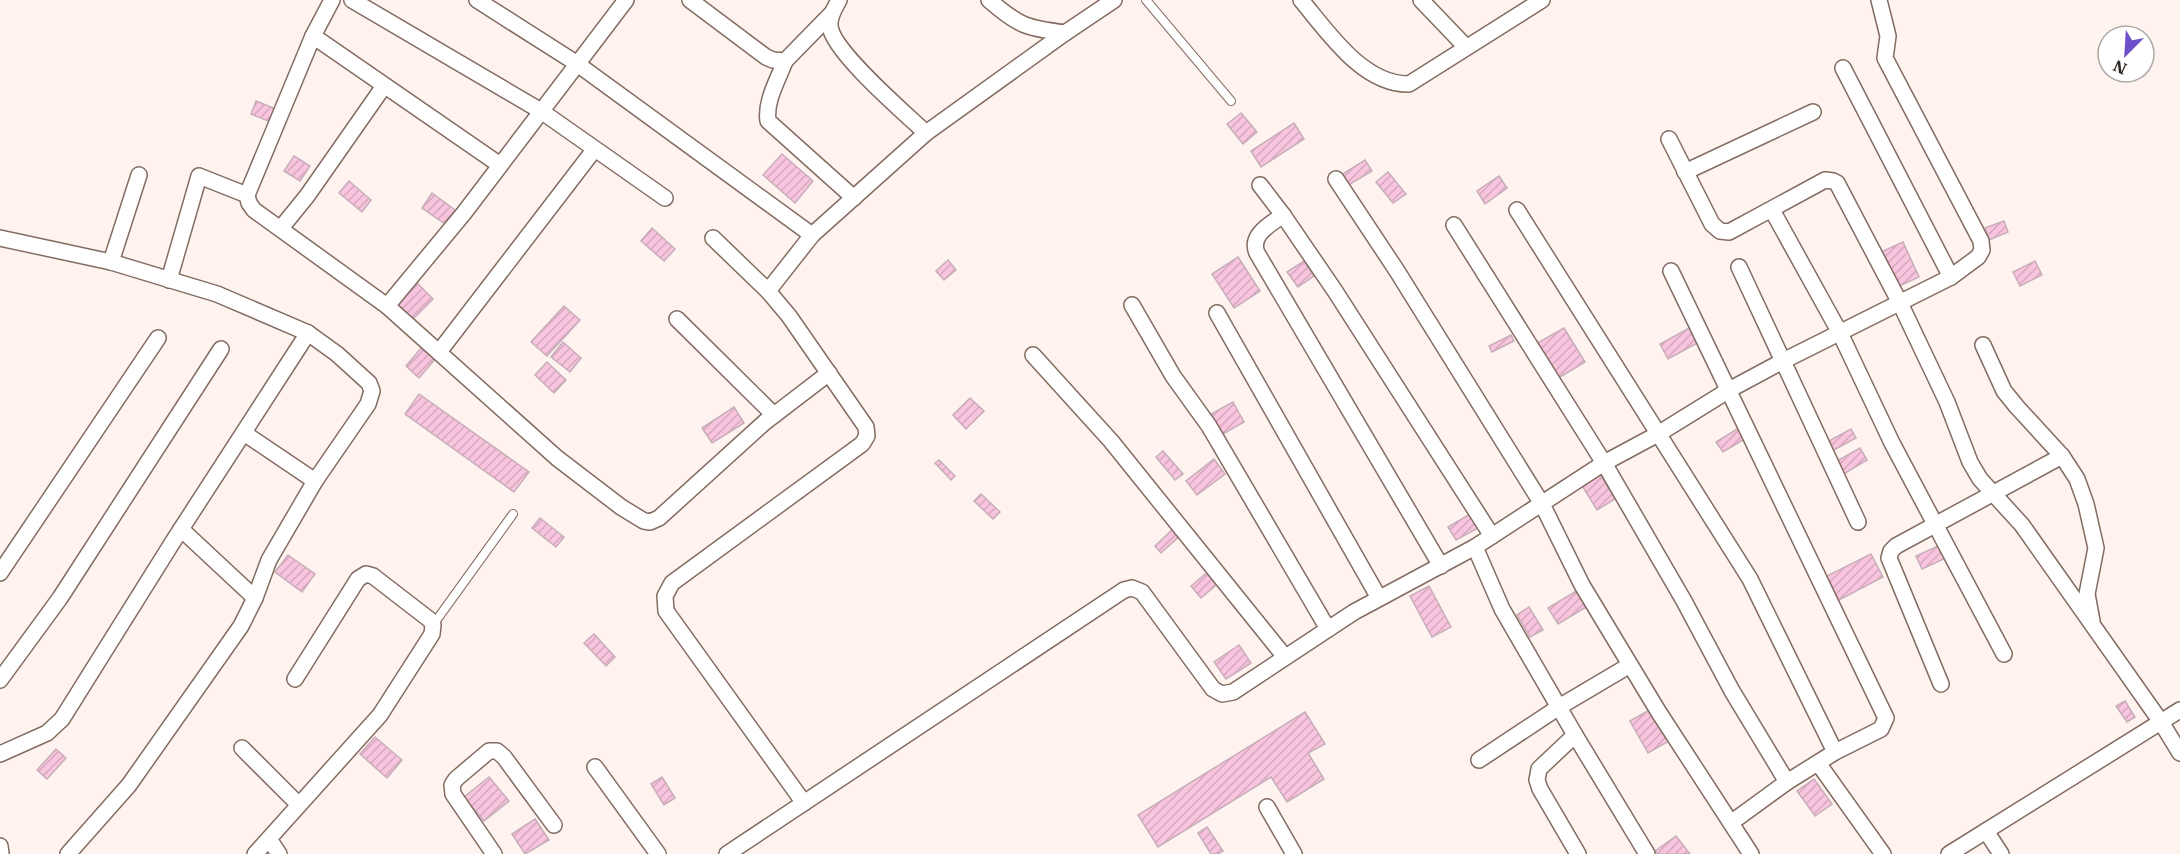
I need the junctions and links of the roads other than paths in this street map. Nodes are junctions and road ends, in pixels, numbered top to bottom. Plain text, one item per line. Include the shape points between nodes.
1 (333, 0) edge
2 (352, 0) edge
3 (477, 0) edge
4 (626, 0) edge
5 (690, 0) edge
6 (989, 0) edge
7 (1146, 0) edge
8 (1301, 0) edge
9 (1421, 0) edge
10 (1542, 0) edge
11 (1879, 0) edge
12 (1104, 2) edge
13 (836, 7) edge
14 (1065, 33) junction
15 (313, 36) junction
16 (1466, 47) junction
17 (785, 61) junction
18 (576, 63) junction
19 (1843, 68) dead end
20 (384, 86) junction
21 (1231, 101) dead end
22 (541, 111) junction
23 (1813, 112) dead end
24 (926, 134) junction
25 (1669, 139) dead end
26 (594, 150) junction
27 (500, 165) junction
28 (1686, 172) junction
29 (139, 175) dead end
30 (1336, 179) dead end
31 (1260, 185) dead end
32 (247, 195) junction
33 (665, 198) dead end
34 (854, 198) junction
35 (1517, 210) dead end
36 (1772, 210) junction
37 (1283, 214) junction
38 (1454, 225) dead end
39 (280, 228) junction
40 (812, 235) junction
41 (0, 238) edge
42 (713, 238) dead end
43 (111, 262) junction
44 (1739, 267) dead end
45 (1671, 271) dead end
46 (1951, 276) junction
47 (169, 280) junction
48 (768, 291) junction
49 (1900, 303) junction
50 (1131, 304) dead end
51 (387, 306) junction
52 (1217, 314) dead end
53 (677, 318) dead end
54 (308, 333) junction
55 (1840, 333) junction
56 (158, 338) dead end
57 (1983, 345) dead end
58 (221, 349) dead end
59 (439, 352) junction
60 (1033, 355) dead end
61 (1783, 361) junction
62 (829, 373) junction
63 (1729, 390) junction
64 (774, 415) junction
65 (244, 433) junction
66 (1658, 434) junction
67 (2062, 456) junction
68 (1604, 462) junction
69 (315, 481) junction
70 (1994, 494) junction
71 (1542, 504) junction
72 (513, 514) dead end
73 (1858, 522) dead end
74 (1937, 525) junction
75 (181, 529) junction
76 (1492, 536) junction
77 (1474, 547) junction
78 (1441, 566) junction
79 (0, 573) edge
80 (255, 598) junction
81 (1379, 598) junction
82 (433, 625) junction
83 (2094, 627) junction
84 (1328, 628) junction
85 (2004, 654) dead end
86 (1285, 657) junction
87 (1630, 665) junction
88 (296, 679) dead end
89 (0, 680) edge
90 (1941, 684) dead end
91 (1559, 707) junction
92 (2180, 710) edge
93 (2161, 722) junction
94 (1575, 735) junction
95 (242, 748) dead end
96 (1835, 752) junction
97 (2180, 753) edge
98 (0, 754) edge
99 (1479, 759) dead end
100 (1818, 763) junction
101 (595, 767) dead end
102 (1787, 782) junction
103 (804, 803) junction
104 (299, 805) junction
105 (1267, 807) dead end
106 (1732, 822) junction
107 (554, 825) dead end
108 (1986, 831) junction
109 (268, 839) junction
110 (0, 846) edge
111 (1, 854) edge
112 (68, 854) edge
113 (255, 854) edge
114 (279, 854) edge
115 (494, 854) edge
116 (658, 854) edge
117 (727, 854) edge
118 (1294, 854) edge
119 (1578, 854) edge
120 (1647, 854) edge
121 (1751, 854) edge
122 (1883, 854) edge
123 (1949, 854) edge
124 (2001, 854) edge

1 - 15 street
2 - 22 street
3 - 18 street
4 - 18 street
5 - 17 street via 766,57
6 - 14 street via 1017,23
7 - 21 lane
8 - 16 street via 1343,49 1370,73 1388,82 1409,84
9 - 16 street
10 - 16 street
11 - 46 street via 1888,36 1886,58 1981,241 1978,257
12 - 14 street
13 - 17 street
13 - 24 street via 830,27 835,41
14 - 24 street
15 - 20 street
15 - 32 street
17 - 34 street via 769,101 768,121
18 - 22 street
18 - 40 street
19 - 46 street
20 - 27 street
20 - 39 street
22 - 26 street
22 - 27 street
23 - 28 street
24 - 34 street
25 - 28 street
26 - 33 street
26 - 59 street
27 - 51 street
28 - 36 street via 1712,224 1720,231 1729,232
29 - 43 street
30 - 71 street
31 - 37 street
32 - 39 street via 254,210
32 - 47 street via 200,176
34 - 40 street
35 - 66 street
36 - 49 street via 1825,180 1837,183
36 - 55 street
37 - 76 street
37 - 78 street via 1256,239 1254,247
38 - 68 street
39 - 51 street
40 - 48 street
41 - 43 street
42 - 48 street
43 - 47 street
44 - 61 street
45 - 63 street
46 - 49 street
47 - 54 street via 217,294
48 - 62 street
49 - 55 street
49 - 70 street via 1947,402 1970,462
50 - 84 street via 1173,376 1209,426
51 - 59 street
52 - 81 street
53 - 64 street
54 - 65 street
54 - 69 street via 361,374 372,391 368,404
55 - 61 street
55 - 74 street via 1892,443
56 - 79 street
57 - 67 street via 2004,391
58 - 89 street via 60,598
59 - 64 street via 557,458 644,521 658,518
60 - 86 street via 1111,441
61 - 63 street
61 - 73 street
62 - 64 street
62 - 103 street via 866,427 867,436 862,444 672,583 664,596 666,611
63 - 66 street
63 - 96 street via 1884,713 1881,729
65 - 69 street
65 - 75 street
66 - 68 street
66 - 96 street via 1750,579
67 - 70 street
67 - 83 street via 2077,479 2096,548 2087,594
68 - 71 street
68 - 102 street
69 - 80 street via 269,560
70 - 74 street
70 - 83 street via 2022,525
71 - 76 street
71 - 87 street via 1582,585
72 - 82 lane
74 - 85 street
74 - 90 street via 1896,546 1889,558
75 - 80 street
75 - 98 street via 62,719 47,733
76 - 77 street
77 - 78 street
77 - 91 street via 1502,609
78 - 81 street
80 - 112 street via 241,626 129,785
81 - 84 street
82 - 88 street via 366,574 358,579
82 - 104 street via 432,634 380,715
83 - 93 street
84 - 86 street
86 - 103 street via 1233,692 1222,694 1213,689 1142,592 1124,590
87 - 91 street
87 - 106 street
91 - 94 street
91 - 99 street
92 - 93 street
93 - 97 street
93 - 108 street
94 - 119 street via 1539,770 1537,780
94 - 120 street
95 - 104 street
96 - 100 street
100 - 102 street
100 - 122 street
101 - 116 street
102 - 106 street
103 - 117 street
104 - 109 street
105 - 118 street
106 - 121 street
107 - 115 street via 504,757 489,751 452,785 453,794
108 - 123 street
108 - 124 street
109 - 113 street
109 - 114 street
110 - 111 street

